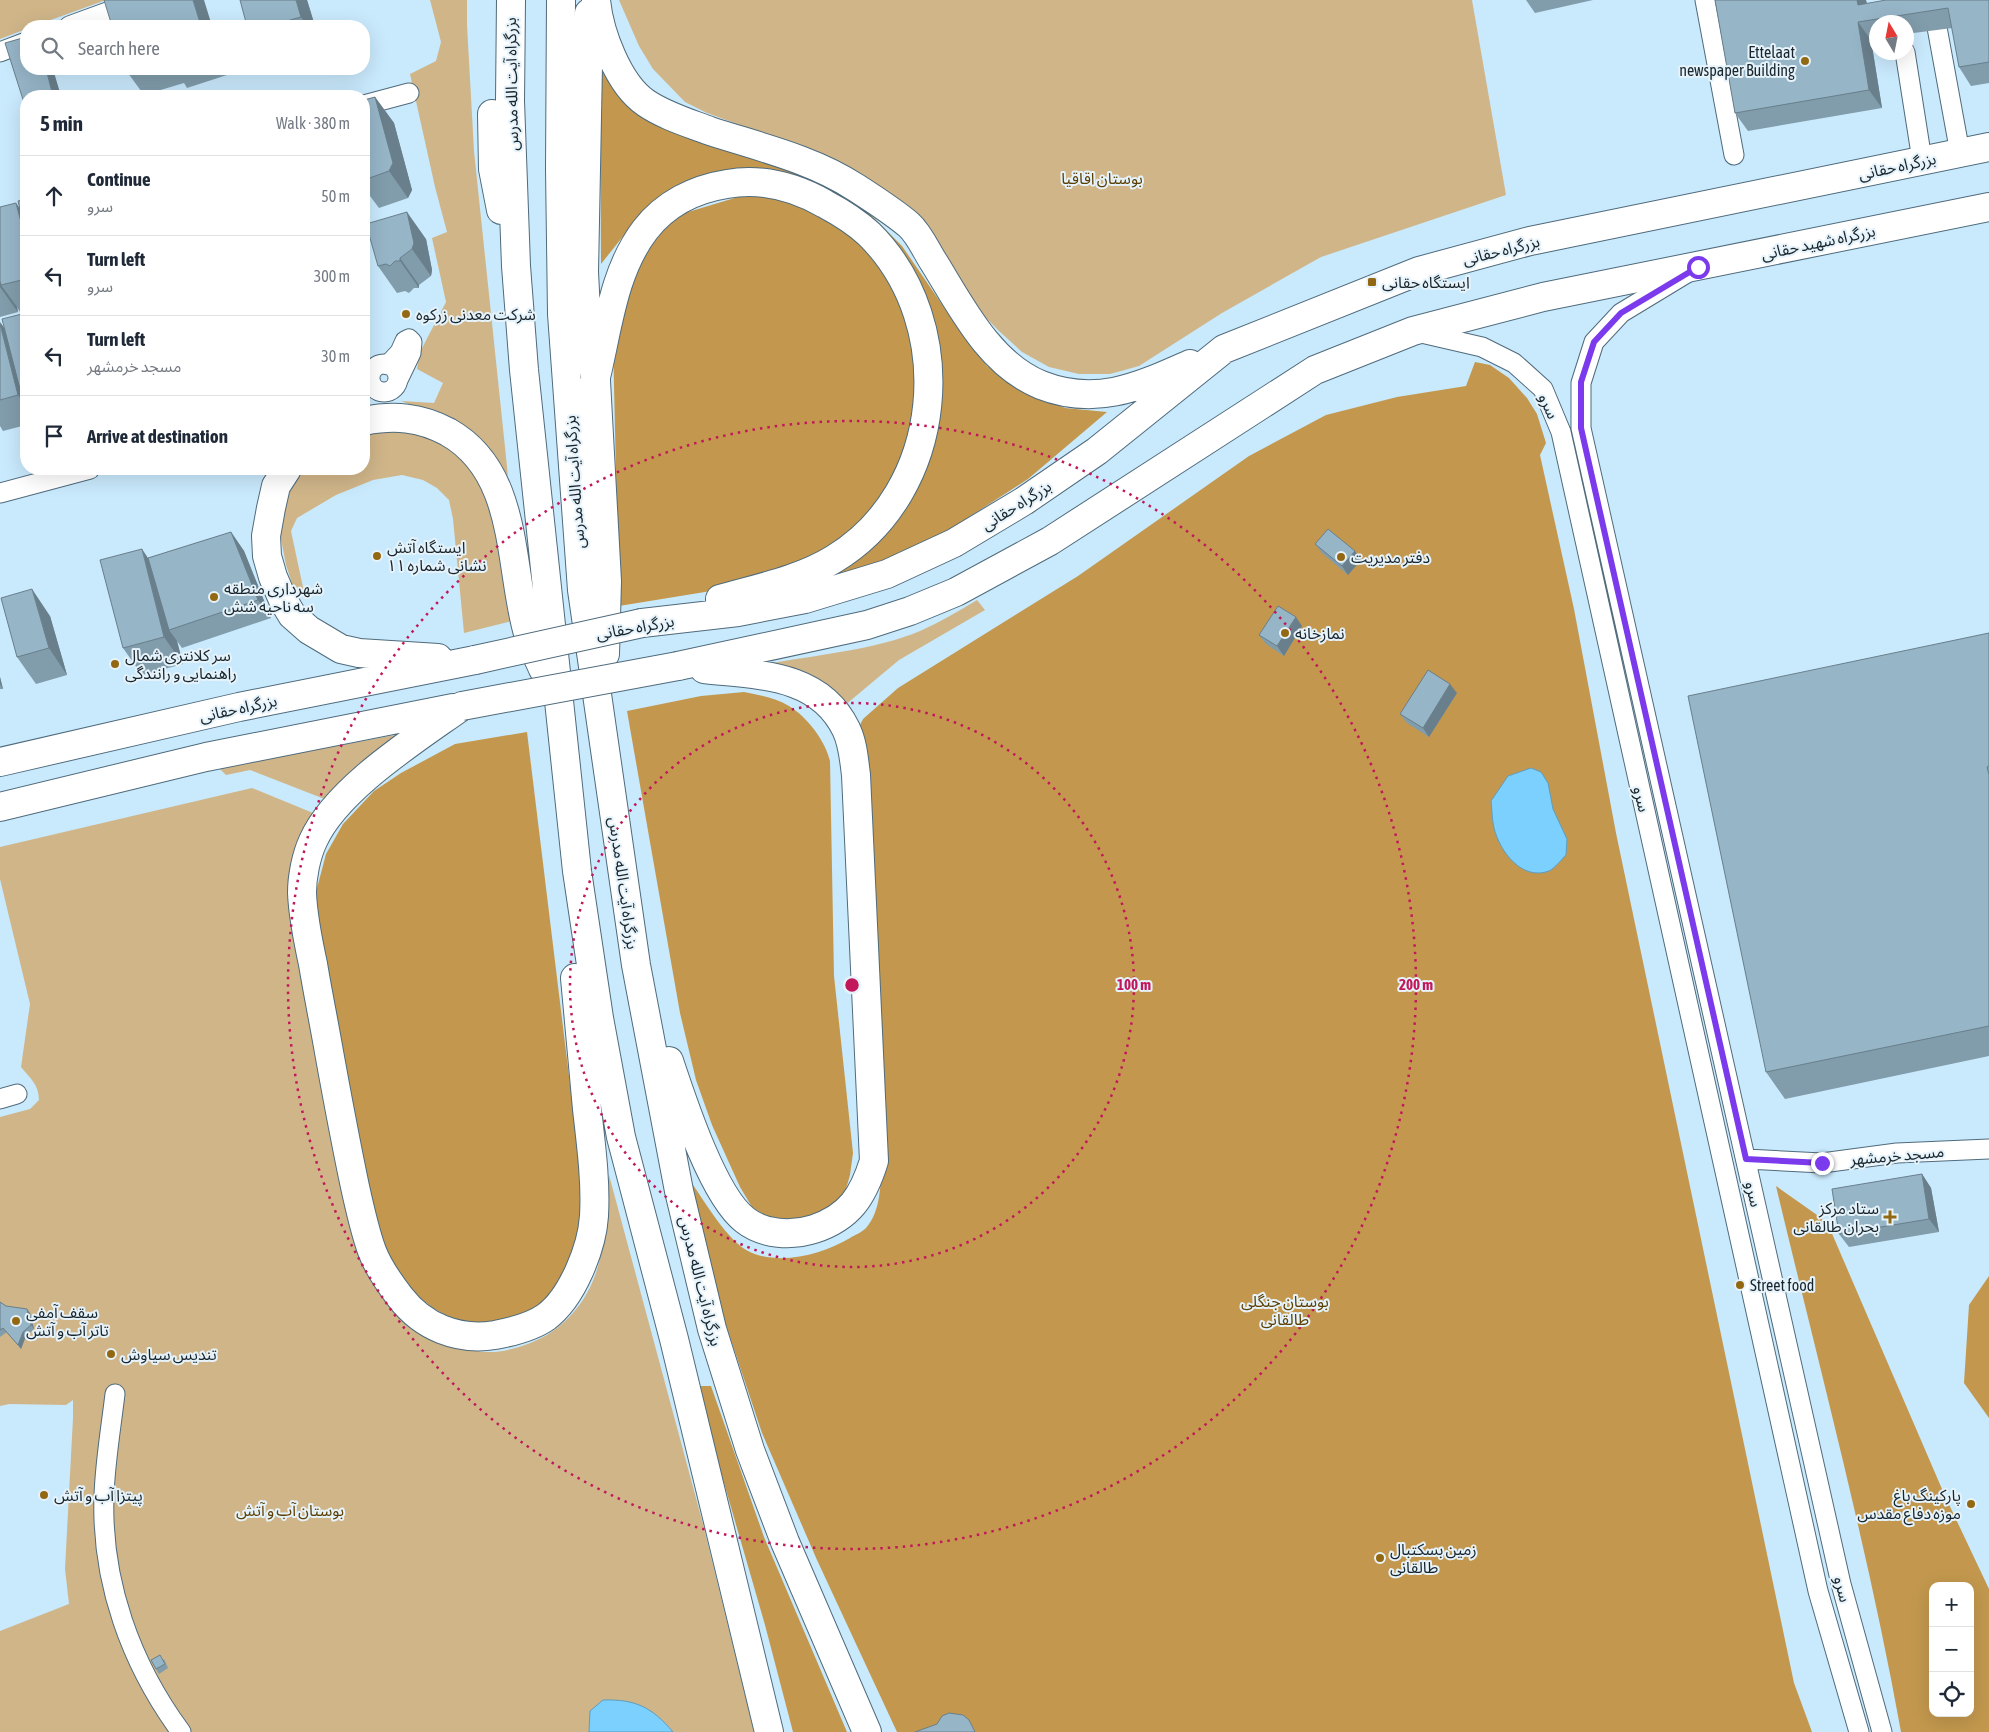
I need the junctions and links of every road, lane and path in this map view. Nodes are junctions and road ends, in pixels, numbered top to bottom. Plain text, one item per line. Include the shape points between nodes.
1 (140, 0) edge
2 (492, 0) edge
3 (511, 0) edge
4 (561, 0) edge
5 (589, 0) edge
6 (596, 0) edge
7 (1705, 0) edge
8 (1932, 0) edge
9 (85, 20) edge
10 (20, 44) edge
11 (0, 52) edge
12 (1906, 60) edge
13 (409, 93) dead end
14 (370, 104) edge
15 (1989, 147) edge
16 (1960, 153) junction
17 (1734, 155) dead end
18 (1922, 160) junction
19 (1989, 207) edge
20 (1989, 216) edge
21 (1938, 217) junction
22 (516, 266) junction
23 (1698, 267) junction
24 (1413, 331) junction
25 (1224, 349) junction
26 (370, 372) edge
27 (596, 381) junction
28 (370, 383) edge
29 (373, 394) edge
30 (370, 421) edge
31 (571, 442) junction
32 (68, 475) edge
33 (284, 475) edge
34 (0, 493) edge
35 (642, 623) junction
36 (475, 660) junction
37 (678, 666) junction
38 (462, 706) junction
39 (561, 712) junction
40 (603, 735) junction
41 (0, 762) edge
42 (0, 807) edge
43 (577, 871) junction
44 (636, 965) junction
45 (1989, 1149) edge
46 (1746, 1159) junction
47 (115, 1394) dead end
48 (181, 1732) edge
49 (769, 1732) edge
50 (867, 1732) edge
51 (1859, 1732) edge
52 (1882, 1732) edge

1 - 9 street
2 - 22 highway via 493,169
3 - 22 highway, بزرگراه آیت الله مدرس via 510,101
4 - 31 highway, بزرگراه آیت الله مدرس via 562,314
5 - 27 highway via 584,272
6 - 25 highway via 601,26 615,63 645,102 687,123 828,172 910,226 960,307 985,340 1006,362 1041,385 1065,392 1112,394 1140,386
7 - 17 street
8 - 16 street
10 - 11 street
12 - 18 street
13 - 14 street
15 - 16 highway, بزرگراه حقانی
16 - 18 highway, بزرگراه حقانی
18 - 25 highway, بزرگراه حقانی via 1530,242 1419,271
19 - 21 highway
20 - 21 street
21 - 23 highway, بزرگراه شهید حقانی
22 - 39 highway, بزرگراه آیت الله مدرس via 540,531
23 - 24 highway via 1543,297
23 - 46 street, سرو via 1621,313 1594,342 1581,382 1581,428
24 - 37 highway via 1315,370 1050,541 956,592 867,625
24 - 51 street, سرو via 1482,347 1514,363 1543,388 1561,432 1818,1591
25 - 35 highway, بزرگراه حقانی via 1097,451 1024,501 954,543 887,574 805,599 738,612
26 - 29 street via 378,366 393,372 396,386 391,391
27 - 31 highway
27 - 35 highway via 617,288 644,231 665,210 688,195 712,186 741,181 763,182 811,196 868,233 909,292 920,319 926,347 927,419 918,452 900,492 873,528 833,560 809,571
27 - 40 highway via 607,582
28 - 29 street via 378,392
30 - 39 highway via 395,417 434,424 455,436 485,466 500,494 507,519 526,628
31 - 40 highway, بزرگراه آیت الله مدرس via 582,590
32 - 34 street
33 - 36 highway via 276,486 271,508 266,536 267,556 273,577 292,615 309,630 341,649 359,653
35 - 36 highway, بزرگراه حقانی, bridge
36 - 41 highway, بزرگراه حقانی via 239,707
37 - 38 highway, bridge
37 - 44 highway via 761,674 804,685 835,712 847,730 856,775 874,1161 858,1200 842,1215 824,1226 781,1234 745,1220 730,1204 688,1119
38 - 42 highway via 206,757
38 - 43 highway via 394,755 339,802 312,841 302,892 308,940 350,1161 373,1253 402,1299 417,1314 434,1326 458,1336 510,1332 546,1317 579,1271 588,1244 594,1219 594,1182 574,965
39 - 43 highway, بزرگراه آیت الله مدرس
40 - 44 highway, بزرگراه آیت الله مدرس
43 - 49 highway, بزرگراه آیت الله مدرس via 621,1137 674,1338
44 - 50 highway, بزرگراه آیت الله مدرس via 679,1191 714,1337 750,1450 785,1542
45 - 46 street, مسجد خرمشهر via 1897,1153 1822,1163
46 - 52 street, سرو via 1841,1584
47 - 48 street via 104,1497 108,1563 114,1592 136,1656 152,1689

